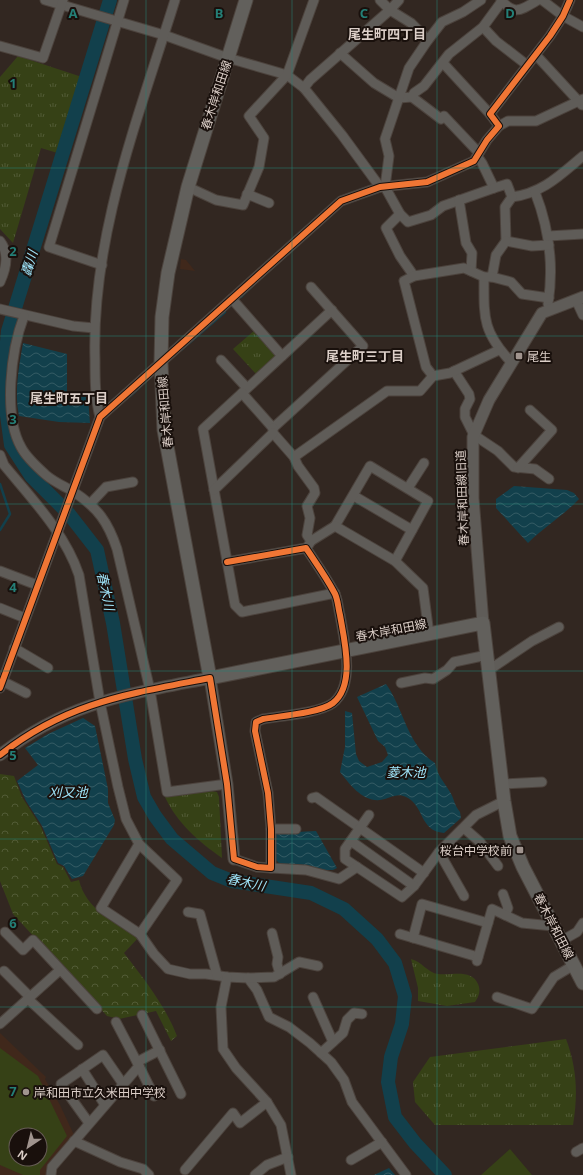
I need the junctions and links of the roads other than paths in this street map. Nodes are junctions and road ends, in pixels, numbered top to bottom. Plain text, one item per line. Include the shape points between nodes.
1 (45, 0) edge
2 (124, 0) edge
3 (175, 0) edge
4 (246, 0) edge
5 (314, 0) edge
6 (380, 0) edge
7 (399, 0) edge
8 (481, 0) edge
9 (538, 0) edge
10 (542, 0) edge
11 (570, 0) edge
12 (501, 1) edge
13 (63, 2) edge
14 (390, 10) junction
15 (564, 16) junction
16 (116, 21) junction
17 (483, 26) junction
18 (583, 27) edge
19 (164, 35) junction
20 (428, 40) junction
21 (0, 46) edge
22 (340, 53) junction
23 (536, 55) junction
24 (228, 58) junction
25 (443, 62) junction
26 (527, 64) junction
27 (287, 75) junction
28 (304, 88) junction
29 (412, 97) junction
30 (399, 98) junction
31 (582, 102) edge
32 (490, 114) junction
33 (499, 126) junction
34 (478, 155) junction
35 (583, 156) edge
36 (188, 187) junction
37 (383, 187) junction
38 (494, 188) junction
39 (535, 192) junction
40 (247, 194) junction
41 (512, 197) junction
42 (460, 200) junction
43 (269, 203) dead end
44 (400, 214) junction
45 (583, 234) edge
46 (548, 240) junction
47 (0, 241) edge
48 (506, 241) junction
49 (102, 265) junction
50 (471, 271) junction
51 (414, 276) junction
52 (488, 277) junction
53 (0, 282) edge
54 (311, 287) dead end
55 (549, 298) junction
56 (579, 298) edge
57 (232, 299) junction
58 (4, 310) edge
59 (332, 310) junction
60 (547, 311) junction
61 (583, 315) edge
62 (24, 316) junction
63 (94, 328) junction
64 (499, 350) junction
65 (282, 356) junction
66 (221, 360) dead end
67 (161, 362) junction
68 (511, 362) junction
69 (454, 371) junction
70 (432, 376) junction
71 (244, 391) junction
72 (530, 410) dead end
73 (100, 417) junction
74 (273, 431) junction
75 (474, 435) junction
76 (0, 455) edge
77 (294, 457) junction
78 (424, 462) dead end
79 (518, 468) junction
80 (549, 479) dead end
81 (133, 482) dead end
82 (408, 488) junction
83 (214, 490) junction
84 (72, 491) junction
85 (354, 496) junction
86 (90, 504) junction
87 (335, 526) junction
88 (412, 530) junction
89 (58, 531) junction
90 (309, 545) junction
91 (227, 562) junction
92 (395, 562) junction
93 (0, 571) edge
94 (37, 585) junction
95 (335, 593) junction
96 (0, 608) edge
97 (25, 618) junction
98 (483, 623) junction
99 (559, 627) dead end
100 (429, 634) junction
101 (14, 648) junction
102 (347, 651) junction
103 (487, 655) junction
104 (48, 668) dead end
105 (489, 670) junction
106 (210, 678) junction
107 (401, 683) dead end
108 (1, 684) edge
109 (150, 690) junction
110 (26, 692) dead end
111 (100, 702) junction
112 (0, 755) edge
113 (542, 782) dead end
114 (227, 784) junction
115 (502, 784) junction
116 (312, 798) dead end
117 (504, 801) junction
118 (369, 815) dead end
119 (359, 828) junction
120 (464, 828) junction
121 (271, 829) junction
122 (296, 829) dead end
123 (351, 841) junction
124 (139, 844) junction
125 (440, 852) junction
126 (234, 859) joint
127 (498, 866) dead end
128 (358, 867) junction
129 (271, 868) junction
130 (424, 873) junction
131 (414, 886) junction
132 (503, 894) dead end
133 (464, 896) dead end
134 (188, 912) dead end
135 (505, 915) junction
136 (488, 923) junction
137 (583, 923) edge
138 (553, 926) junction
139 (5, 932) dead end
140 (272, 933) dead end
141 (140, 934) junction
142 (400, 934) dead end
143 (413, 938) junction
144 (561, 940) junction
145 (574, 965) junction
146 (318, 966) dead end
147 (60, 970) junction
148 (4, 971) dead end
149 (280, 974) junction
150 (217, 975) junction
151 (227, 977) junction
152 (248, 978) junction
153 (583, 983) edge
154 (313, 997) dead end
155 (497, 997) dead end
156 (29, 998) junction
157 (97, 1009) dead end
158 (362, 1014) dead end
159 (142, 1015) dead end
160 (116, 1022) dead end
161 (0, 1024) edge
162 (333, 1042) junction
163 (78, 1045) dead end
164 (160, 1050) junction
165 (321, 1053) junction
166 (138, 1064) junction
167 (82, 1069) junction
168 (123, 1084) junction
169 (181, 1094) dead end
170 (154, 1096) dead end
171 (267, 1102) junction
172 (105, 1105) junction
173 (89, 1123) junction
174 (74, 1140) junction
175 (382, 1142) junction
176 (288, 1157) junction
177 (351, 1160) dead end
178 (185, 1170) dead end
179 (51, 1175) edge
180 (148, 1175) edge
181 (254, 1175) edge
182 (292, 1175) edge
183 (406, 1175) edge

1 - 13 street
2 - 16 street
3 - 19 street
4 - 24 main road, 春木岸和田線
5 - 27 street
6 - 14 street
7 - 14 street
8 - 20 street via 442,22
9 - 12 street via 515,11
10 - 15 street
11 - 15 street
12 - 17 street
13 - 16 street
13 - 21 street via 43,58
14 - 20 street via 411,23
14 - 22 street
15 - 18 street
15 - 23 street
16 - 19 street
16 - 49 street via 49,247
17 - 25 street
17 - 26 street via 496,41
19 - 24 street
19 - 49 street via 111,210
20 - 30 street via 409,68
22 - 28 street
22 - 30 street via 374,83
23 - 26 street
23 - 31 street
24 - 27 street
24 - 36 main road, 春木岸和田線
25 - 29 street
25 - 32 street
26 - 32 street
27 - 28 street
27 - 40 street via 249,116 264,138 259,167
28 - 37 street
29 - 30 street
29 - 34 street via 441,119 444,116
30 - 37 street via 385,139 389,156
31 - 33 street via 536,121 508,121
32 - 33 street
33 - 34 street
34 - 37 street via 474,162 427,182
34 - 38 street
35 - 39 street
36 - 40 street via 216,200 243,205
36 - 67 main road, 春木岸和田線 via 168,273 162,317
37 - 44 street
37 - 57 street via 341,202
38 - 41 street via 507,184
38 - 42 street
39 - 41 street
39 - 46 street
40 - 43 street
41 - 48 street via 505,207
42 - 44 street via 443,206 431,215 408,222
42 - 50 street via 466,243 472,253
44 - 51 street via 386,228 400,256
45 - 46 street
46 - 48 street via 532,246
46 - 55 street via 552,266
47 - 53 street via 6,254 6,266
48 - 52 street via 496,255
49 - 63 street
50 - 51 street via 456,269
50 - 52 street
51 - 70 street via 404,281 426,367
52 - 55 street via 511,282 522,294
52 - 64 street via 484,320
54 - 59 street
55 - 60 street
56 - 60 street, 春木岸和田線旧道
56 - 61 street
57 - 65 street
57 - 67 street
58 - 62 street
59 - 65 street
59 - 74 street via 363,346
60 - 68 street, 春木岸和田線旧道 via 540,317
62 - 63 street
62 - 84 street via 12,364 11,393 15,433 22,448 44,473
63 - 73 street via 96,402
64 - 68 street
64 - 69 street
65 - 71 street
66 - 71 street
67 - 73 street
67 - 106 main road, 春木岸和田線 via 164,430
68 - 75 street, 春木岸和田線旧道 via 489,400
69 - 70 street
69 - 75 street via 469,394 465,409
70 - 77 street via 420,391 387,391
71 - 74 street
71 - 83 street via 203,429
72 - 79 street via 552,430
73 - 84 street
74 - 77 street
74 - 83 street
75 - 79 street via 498,451 509,464
75 - 98 street, 春木岸和田線旧道 via 473,498
76 - 89 street via 4,465
77 - 90 street via 315,493 307,506 310,518 307,535
78 - 82 street
79 - 80 street via 535,469
81 - 86 street via 106,487
82 - 85 street via 370,466
82 - 88 street via 428,501
83 - 91 street
84 - 86 street
84 - 89 street
85 - 87 street
85 - 88 street
86 - 109 street via 102,516 117,549
87 - 90 street
87 - 92 street
88 - 92 street
89 - 94 street
89 - 111 street via 80,575
90 - 91 street
90 - 95 street
91 - 95 street via 235,606 242,612
92 - 100 street via 424,588
93 - 94 street
94 - 97 street
95 - 102 street
96 - 97 street
97 - 101 street
98 - 100 main road, 春木岸和田線
98 - 103 main road, 春木岸和田線
99 - 105 street via 532,641
100 - 102 main road, 春木岸和田線
101 - 104 street
101 - 108 street
102 - 106 main road, 春木岸和田線
102 - 121 street via 344,683 334,702 323,708 256,722 268,793
103 - 105 main road, 春木岸和田線
103 - 107 street via 454,662 434,679 425,678
105 - 115 main road, 春木岸和田線
106 - 109 street
106 - 114 street
108 - 110 street
109 - 111 street
109 - 114 street via 167,792
111 - 112 street via 34,730
111 - 124 street via 126,819
113 - 115 street
114 - 126 street
115 - 117 main road, 春木岸和田線
116 - 119 street via 316,797
117 - 120 street via 476,815
117 - 138 main road, 春木岸和田線 via 515,851
118 - 119 street
119 - 123 street
119 - 130 street
120 - 125 street
120 - 127 street via 480,842
121 - 122 street
121 - 129 street
123 - 128 street via 345,849 346,859
123 - 131 street
124 - 141 street via 177,880
124 - 141 street via 101,908
125 - 130 street
125 - 133 street
126 - 129 street via 256,867
128 - 129 street via 339,879 306,870
128 - 131 street via 402,897
130 - 131 street
132 - 135 street via 508,908
134 - 150 street via 200,914 202,937
135 - 136 street via 492,909
135 - 138 street via 522,923
136 - 143 street via 422,904
136 - 143 street via 477,959
137 - 144 street via 577,932
138 - 144 main road, 春木岸和田線
139 - 147 street via 23,950 33,940
140 - 149 street
141 - 150 street via 168,969 190,974
142 - 143 street
144 - 145 main road, 春木岸和田線
145 - 153 main road, 春木岸和田線
145 - 155 street via 554,977 532,1009
146 - 149 street via 299,962
147 - 156 street
147 - 157 street
148 - 156 street
149 - 152 street via 274,977
150 - 151 street
151 - 152 street
151 - 171 street via 221,1006 223,1050
152 - 165 street via 257,990 269,1016 289,1027
154 - 162 street
156 - 161 street
156 - 163 street
158 - 162 street via 354,1013 347,1020 343,1033
159 - 164 street
160 - 166 street
162 - 165 street
164 - 166 street
164 - 169 street
165 - 175 street via 344,1080 352,1102
166 - 168 street
166 - 170 street
167 - 168 street via 103,1055
167 - 172 street
167 - 173 street via 61,1084
168 - 172 street
171 - 176 street via 280,1125
171 - 178 street via 240,1123 233,1113
172 - 173 street
173 - 174 street
174 - 179 street via 52,1167
174 - 180 street via 120,1162 143,1169
175 - 177 street
175 - 183 street
176 - 181 street via 267,1165
176 - 182 street

